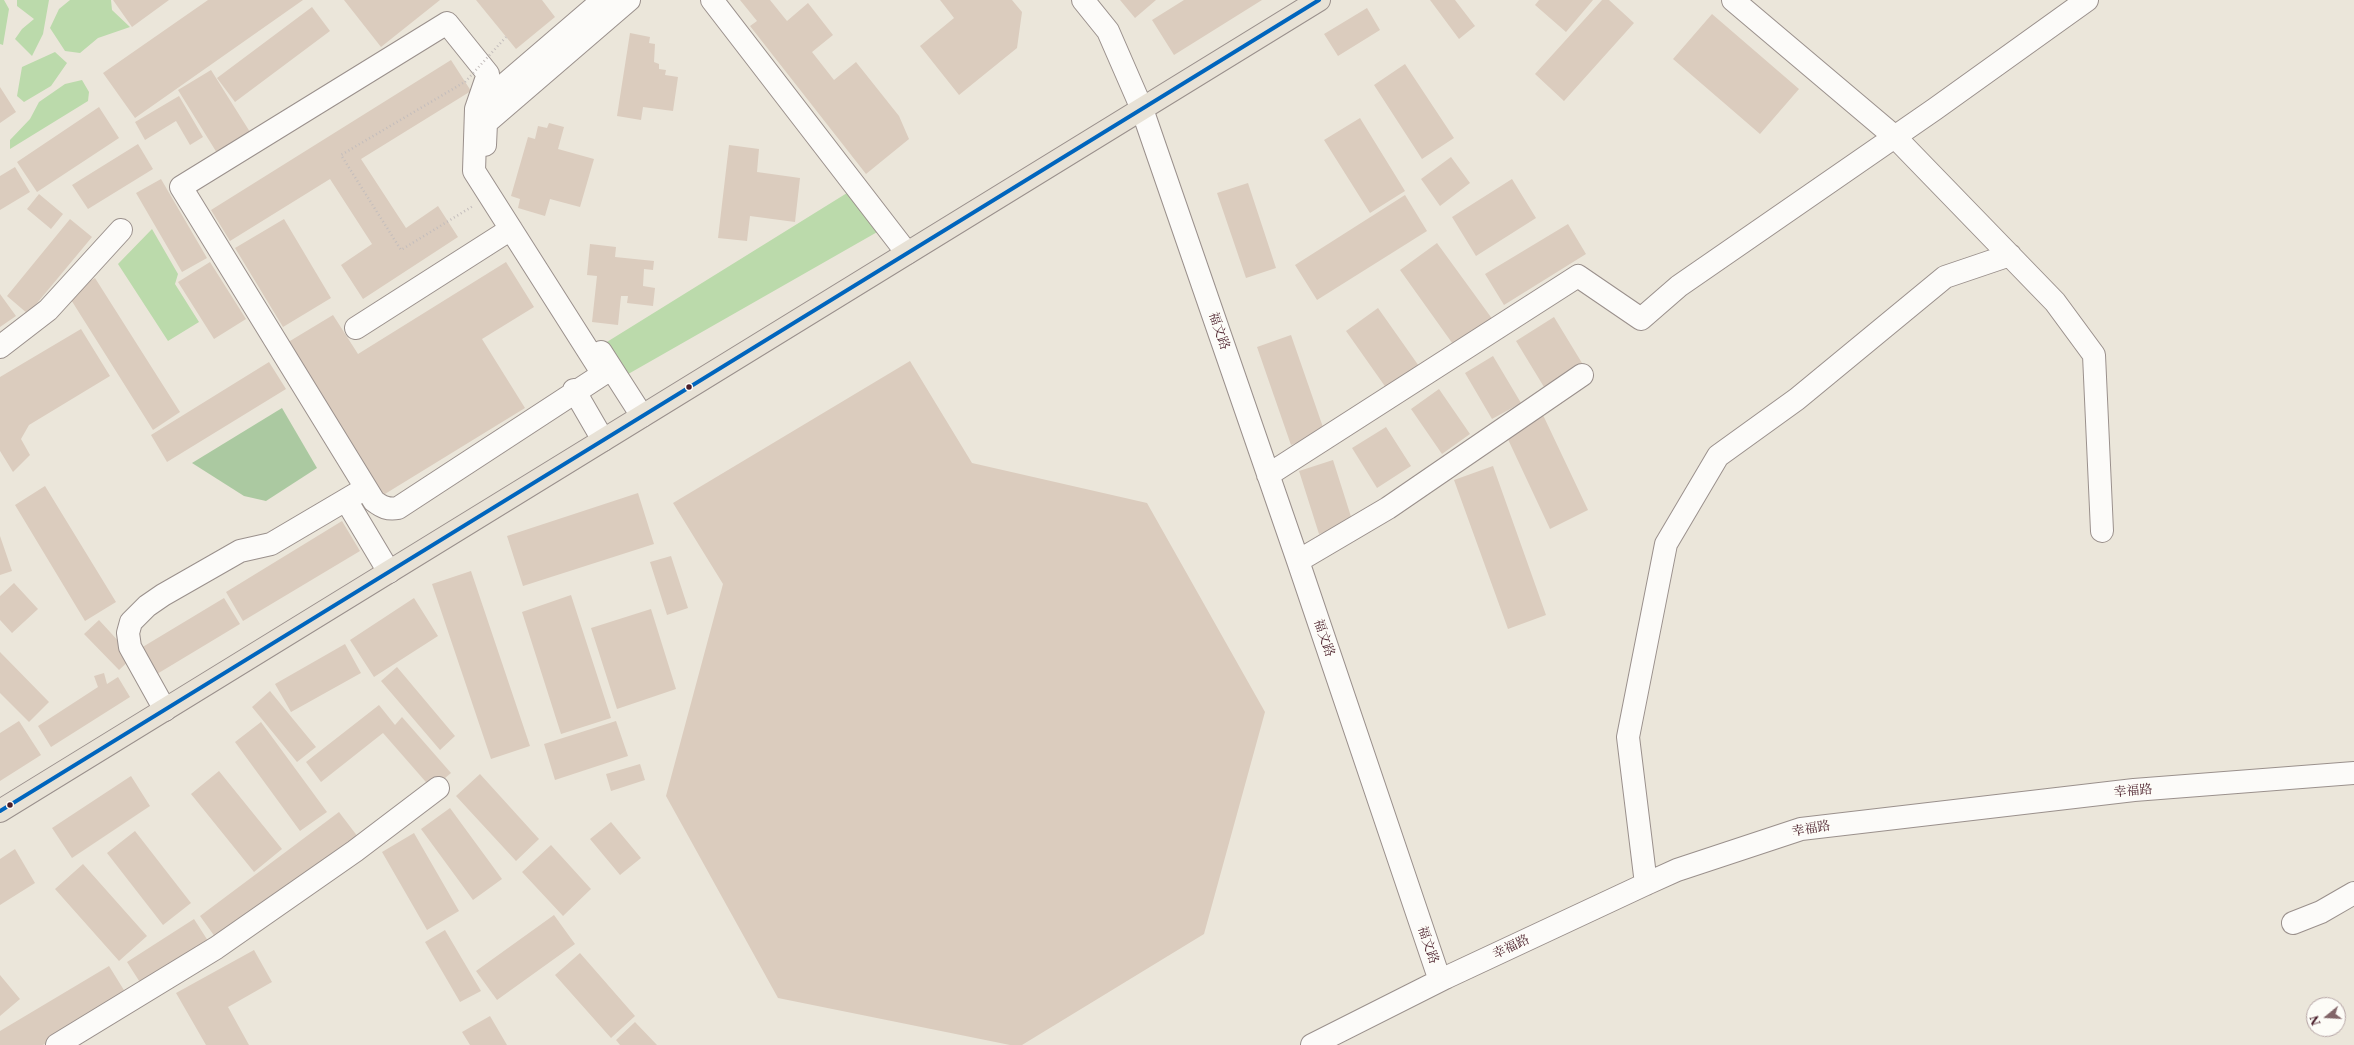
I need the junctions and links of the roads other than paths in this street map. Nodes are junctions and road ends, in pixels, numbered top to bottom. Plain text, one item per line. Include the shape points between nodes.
1 (603, 0) edge
2 (628, 0) edge
3 (712, 0) edge
4 (1083, 0) edge
5 (1102, 0) edge
6 (1318, 0) edge
7 (1733, 0) edge
8 (2087, 0) edge
9 (1148, 105) junction
10 (476, 109) junction
11 (1895, 137) junction
12 (121, 230) dead end
13 (511, 230) junction
14 (907, 253) junction
15 (2010, 255) junction
16 (356, 328) dead end
17 (0, 346) edge
18 (1582, 375) dead end
19 (574, 390) junction
20 (642, 416) junction
21 (603, 440) junction
22 (1274, 471) junction
23 (366, 488) junction
24 (346, 500) junction
25 (2102, 531) dead end
26 (1304, 558) junction
27 (389, 572) junction
28 (165, 710) junction
29 (2354, 773) edge
30 (438, 788) dead end
31 (0, 811) edge
32 (1646, 884) junction
33 (2354, 893) edge
34 (2293, 923) dead end
35 (1445, 978) junction
36 (58, 1045) edge
37 (1312, 1045) edge

1 - 10 street
2 - 20 street via 486,123 484,164
3 - 14 street
4 - 9 street, 福文路 via 1108,31
5 - 9 street, 福文路 via 1119,20
6 - 9 main road
7 - 11 street
8 - 11 street
9 - 14 main road
9 - 22 street, 福文路
10 - 13 street via 474,171
10 - 23 street via 488,74 447,23 181,187
11 - 15 street
11 - 22 street via 1679,286 1641,319 1578,276
12 - 17 street via 48,310
13 - 16 street
13 - 19 street via 603,374
14 - 20 main road
15 - 25 street via 2055,302 2094,354
15 - 32 street via 1945,277 1796,399 1718,456 1666,544 1628,737
18 - 26 street via 1388,508
19 - 21 street
19 - 23 street via 398,508 391,510 382,507 374,501
20 - 21 main road
21 - 27 main road
22 - 26 street, 福文路
23 - 24 street
24 - 27 street
24 - 28 street via 271,544 240,551 147,606 131,622 128,633 130,647
26 - 35 street, 福文路 via 1437,972
27 - 28 main road
28 - 31 main road
29 - 32 street, 幸福路 via 2134,790 1800,829 1677,870
30 - 36 street via 355,851 216,948
32 - 35 street, 幸福路
33 - 34 street via 2321,912
35 - 37 street, 幸福路

